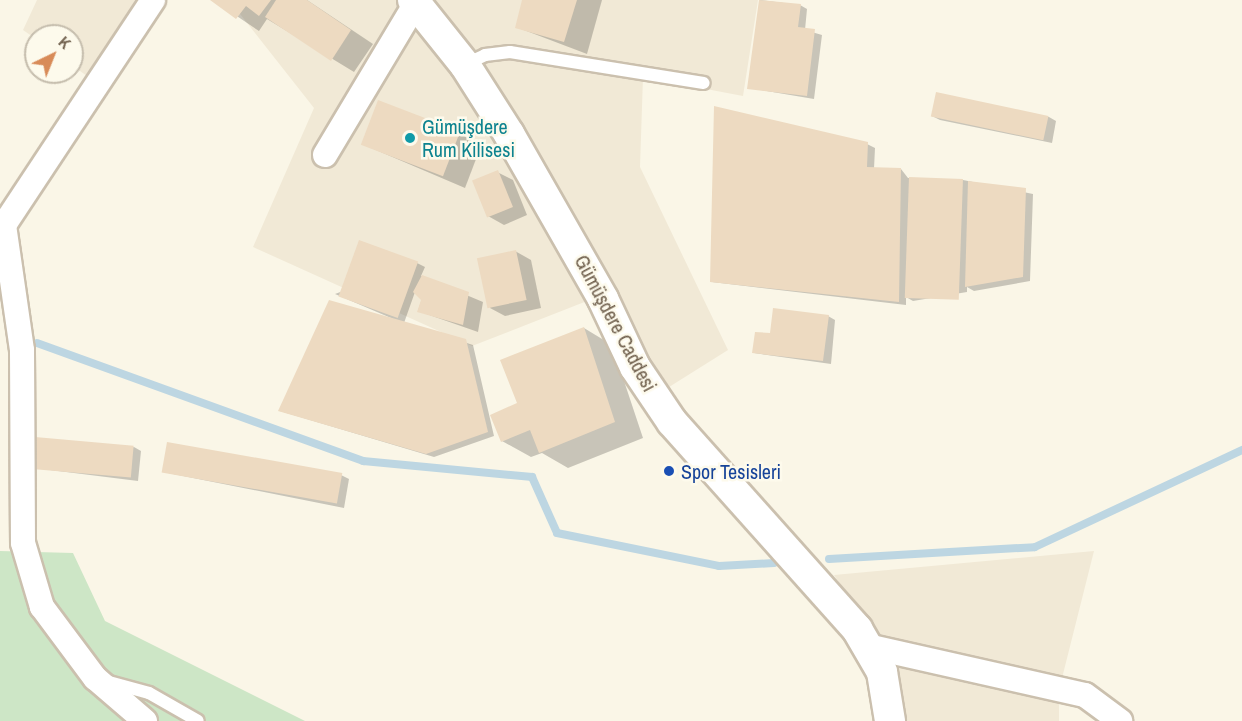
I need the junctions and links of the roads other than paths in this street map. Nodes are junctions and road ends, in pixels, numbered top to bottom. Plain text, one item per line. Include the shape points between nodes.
1 (153, 0) edge
2 (414, 2) edge
3 (465, 65) junction
4 (704, 83) dead end
5 (325, 155) dead end
6 (5, 260) edge
7 (867, 646) junction
8 (95, 678) junction
9 (145, 721) edge
10 (198, 721) edge
11 (890, 721) edge
12 (1120, 721) edge

1 - 6 street via 4,225
2 - 3 street, Gümüşdere Caddesi
2 - 5 street
3 - 4 lane via 484,55 510,52
3 - 7 street, Gümüşdere Caddesi via 561,222 635,367 672,422 804,564
6 - 8 street via 22,350 23,543 42,607
7 - 11 street, Gümüşdere Caddesi via 882,672
7 - 12 street via 1085,695
8 - 9 street
8 - 10 lane via 149,693

